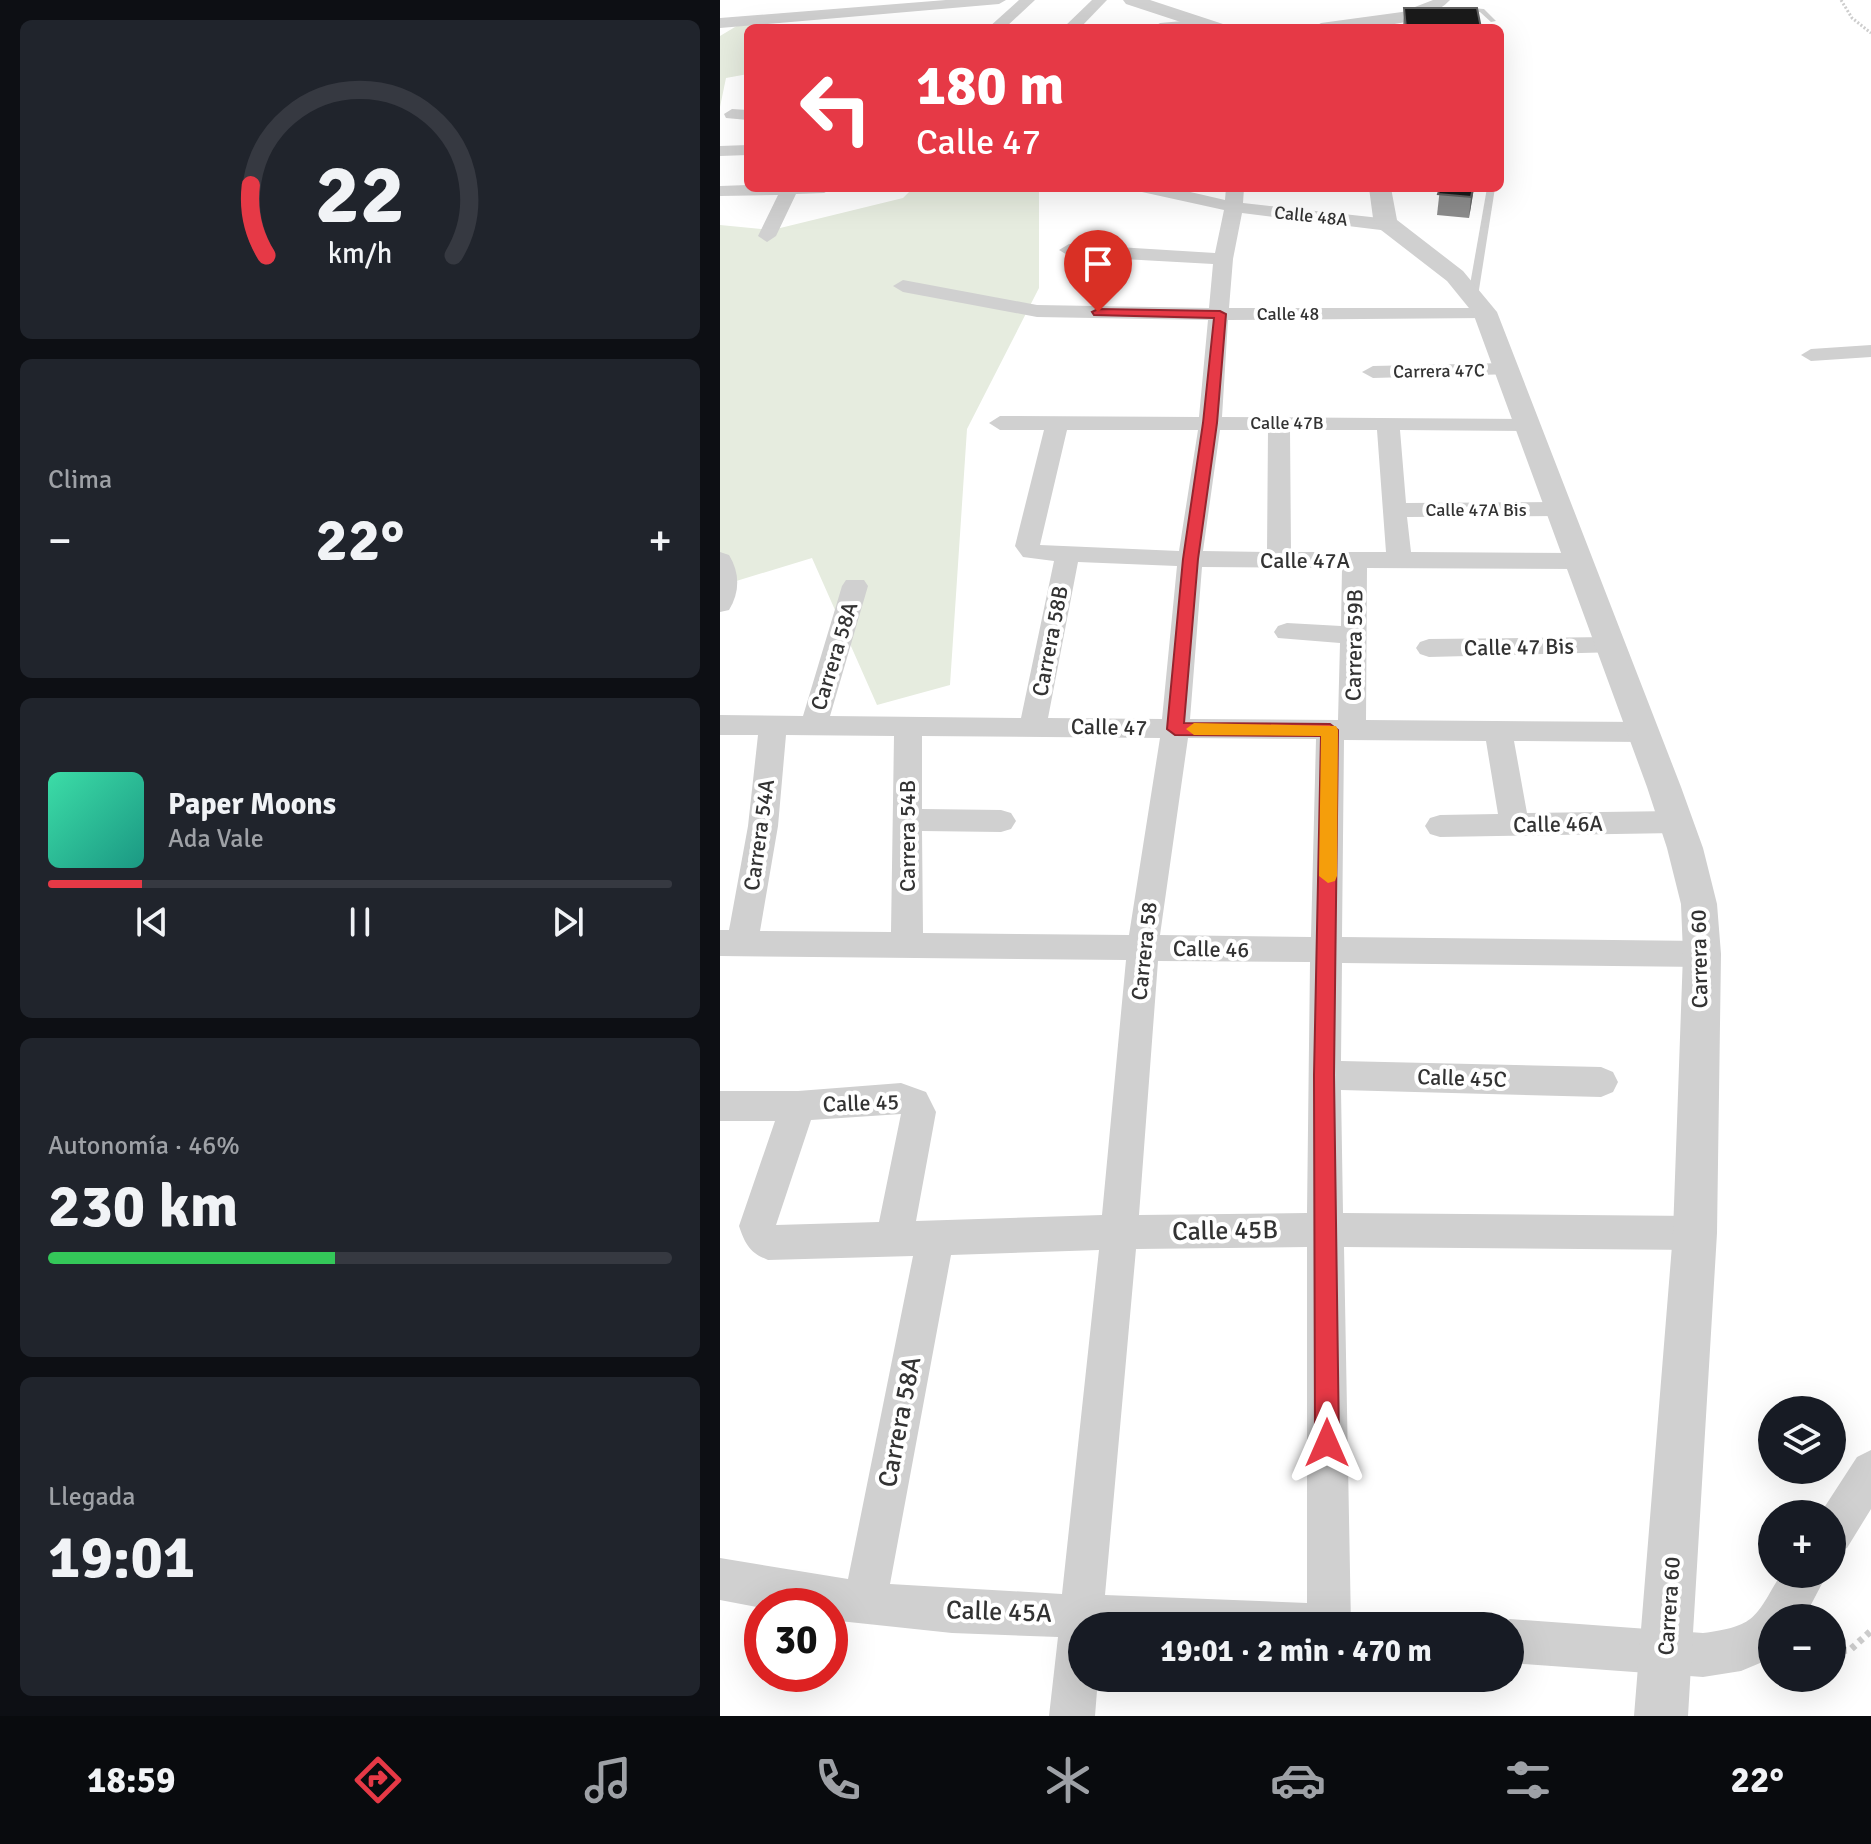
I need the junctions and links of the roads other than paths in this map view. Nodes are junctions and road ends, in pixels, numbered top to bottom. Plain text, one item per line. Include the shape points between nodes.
1 (762, 0) edge
2 (999, 0) edge
3 (1028, 0) edge
4 (1100, 0) edge
5 (1132, 0) edge
6 (917, 3) edge
7 (1439, 4) edge
8 (762, 20) junction
9 (1493, 21) dead end
10 (720, 23) edge
11 (921, 24) edge
12 (1001, 24) edge
13 (1075, 24) edge
14 (1205, 24) edge
15 (1341, 24) edge
16 (744, 150) edge
17 (721, 153) edge
18 (720, 191) edge
19 (744, 191) edge
20 (788, 192) edge
21 (1173, 192) edge
22 (1286, 192) edge
23 (1381, 192) edge
24 (1491, 192) edge
25 (1234, 202) edge
26 (1199, 208) dead end
27 (1284, 213) junction
28 (1389, 225) junction
29 (767, 236) dead end
30 (1069, 250) dead end
31 (1223, 259) junction
32 (903, 286) dead end
33 (1479, 304) junction
34 (1220, 314) junction
35 (1871, 351) edge
36 (1811, 355) dead end
37 (1505, 369) junction
38 (1373, 372) dead end
39 (1000, 423) dead end
40 (1057, 423) junction
41 (1210, 423) junction
42 (1279, 423) junction
43 (1388, 424) junction
44 (1527, 424) junction
45 (1558, 509) junction
46 (1395, 510) junction
47 (1067, 556) junction
48 (1190, 559) junction
49 (720, 560) edge
50 (1279, 560) junction
51 (1355, 560) junction
52 (1399, 560) junction
53 (1577, 561) junction
54 (855, 586) dead end
55 (720, 604) edge
56 (1287, 632) dead end
57 (1354, 635) junction
58 (1610, 646) junction
59 (1429, 648) dead end
60 (720, 725) edge
61 (908, 726) junction
62 (1033, 726) junction
63 (773, 727) junction
64 (813, 727) junction
65 (1175, 729) junction
66 (1341, 730) junction
67 (1498, 731) junction
68 (1642, 732) junction
69 (908, 820) junction
70 (1001, 821) dead end
71 (1676, 822) junction
72 (1514, 825) junction
73 (1440, 826) dead end
74 (731, 943) edge
75 (907, 945) junction
76 (1143, 947) junction
77 (1327, 952) junction
78 (1702, 954) junction
79 (1324, 1075) junction
80 (1601, 1082) dead end
81 (720, 1106) edge
82 (798, 1106) junction
83 (1325, 1230) junction
84 (1119, 1232) junction
85 (1695, 1233) junction
86 (894, 1239) junction
87 (935, 1239) junction
88 (1871, 1471) edge
89 (1846, 1511) edge
90 (720, 1579) edge
91 (865, 1604) junction
92 (1081, 1612) edge
93 (1328, 1612) edge
94 (1068, 1615) edge
95 (1524, 1642) edge
96 (1758, 1642) edge
97 (1666, 1655) junction
98 (1074, 1692) edge
99 (1072, 1716) edge
100 (1661, 1716) edge

1 - 8 street
2 - 6 street
3 - 12 street
4 - 13 street
5 - 14 street
6 - 8 street
6 - 11 street
7 - 9 lane via 1482,10
7 - 15 street
8 - 10 street
16 - 17 street
18 - 19 street
20 - 29 street
21 - 25 street
22 - 27 street
23 - 28 street
24 - 33 lane
25 - 26 street
25 - 27 street, Calle 48A
25 - 31 street, Carrera 58
27 - 28 street, Calle 48A
28 - 33 street, Carrera 60 via 1455,276
30 - 31 street
31 - 34 street, Carrera 58
32 - 34 street, Calle 48 via 1037,311
33 - 34 street, Calle 48
33 - 37 street, Carrera 60
34 - 41 street, Carrera 58
35 - 36 street
37 - 38 street, Carrera 47C
37 - 44 street, Carrera 60
39 - 40 street, Calle 47B
40 - 41 street, Calle 47B
40 - 47 street, Calle 47A via 1027,546 1032,552
41 - 42 street, Calle 47B
41 - 48 street, Carrera 58
42 - 43 street, Calle 47B
42 - 50 street
43 - 44 street, Calle 47B
43 - 46 street
44 - 45 street, Carrera 60
45 - 46 street, Calle 47A Bis
45 - 53 street, Carrera 60
46 - 52 street
47 - 48 street, Calle 47A
47 - 62 street, Carrera 58B
48 - 50 street, Calle 47A
48 - 65 street, Carrera 58
49 - 55 street via 726,589
50 - 51 street, Calle 47A
51 - 52 street, Calle 47A
51 - 57 street, Carrera 59B
52 - 53 street, Calle 47A
53 - 58 street, Carrera 60
54 - 64 street, Carrera 58A
56 - 57 street
57 - 66 street, Carrera 59B
58 - 59 street, Calle 47 Bis
58 - 68 street, Carrera 60
60 - 63 street, Calle 47
61 - 62 street, Calle 47
61 - 64 street, Calle 47
61 - 69 street, Carrera 54B
62 - 65 street, Calle 47
63 - 64 street, Calle 47
63 - 74 street, Carrera 54A via 763,826
65 - 66 street, Calle 47
65 - 76 street, Carrera 58
66 - 67 street, Calle 47
66 - 77 street, Carrera 59B
67 - 68 street, Calle 47
67 - 72 street
68 - 71 street, Carrera 60
69 - 70 street
69 - 75 street, Carrera 54B
71 - 72 street, Calle 46A
71 - 78 street, Carrera 60 via 1699,904
72 - 73 street, Calle 46A
74 - 75 street, Calle 46
75 - 76 street, Calle 46
76 - 77 street, Calle 46
76 - 84 street, Carrera 58
77 - 78 street, Calle 46
77 - 79 street, Carrera 59B
78 - 85 street, Carrera 60
79 - 80 street, Calle 45C
79 - 83 street, Carrera 59B
81 - 82 street
82 - 86 street, Calle 45 via 901,1098 914,1103 919,1112
82 - 86 street, Calle 45B via 757,1226 760,1235 768,1243
83 - 84 street, Calle 45B
83 - 85 street, Calle 45B
83 - 93 street, Carrera 59B
84 - 87 street, Calle 45B
84 - 92 street, Carrera 58
85 - 97 street, Carrera 60
86 - 87 street, Calle 45B
87 - 91 street, Carrera 58A
88 - 89 street
90 - 91 street, Calle 45A
91 - 94 street, Calle 45A
95 - 97 street
96 - 97 street via 1703,1655
97 - 100 street, Carrera 60
98 - 99 street, Carrera 58

